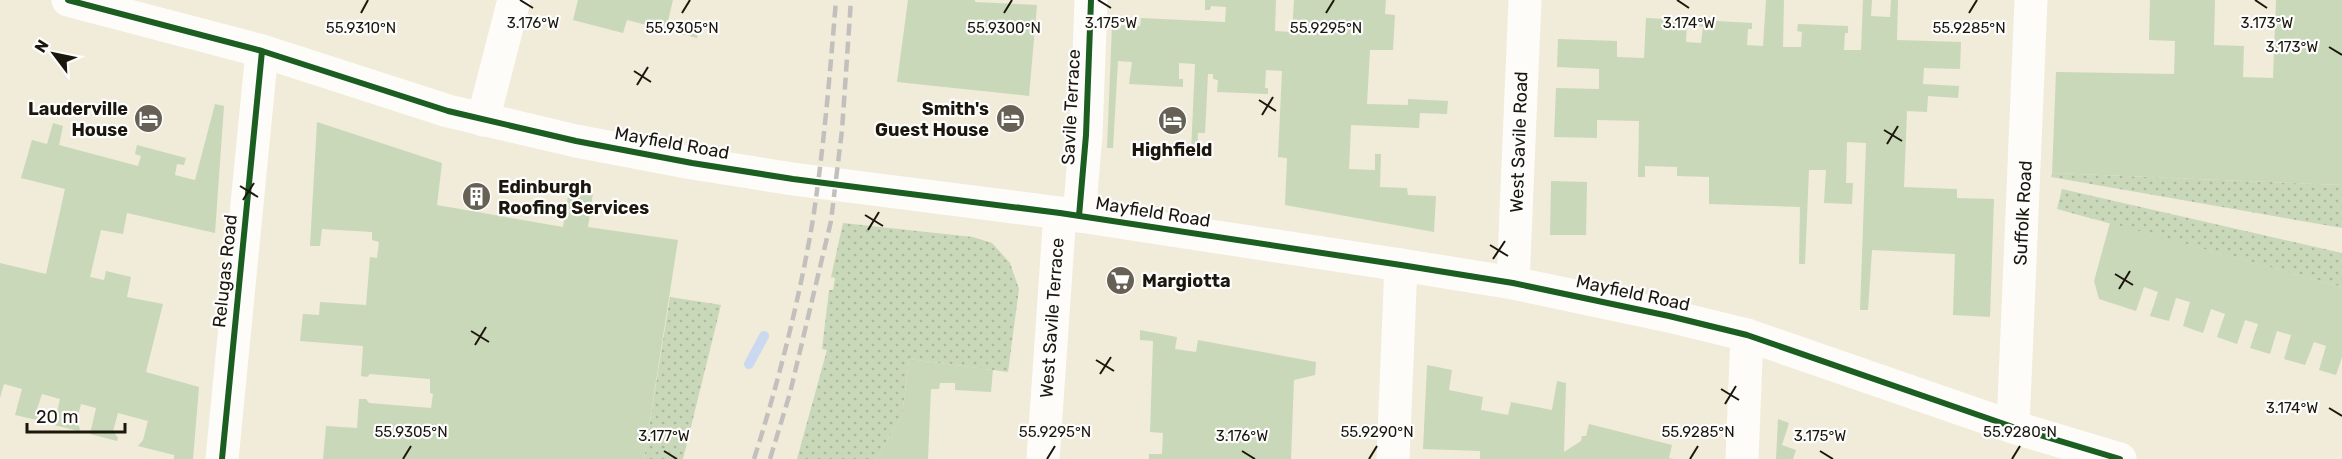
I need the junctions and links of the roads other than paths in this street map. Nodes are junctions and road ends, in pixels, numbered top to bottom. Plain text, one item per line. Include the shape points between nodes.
1 (69, 0) edge
2 (514, 0) edge
3 (1092, 0) edge
4 (1525, 0) edge
5 (2031, 0) edge
6 (261, 51) junction
7 (483, 120) junction
8 (1069, 215) junction
9 (1401, 265) junction
10 (1513, 283) junction
11 (1747, 336) junction
12 (2013, 427) junction
13 (222, 459) edge
14 (1043, 459) edge
15 (1393, 459) edge
16 (1742, 459) edge
17 (2120, 459) edge

1 - 6 street, Mayfield Road
2 - 7 street
3 - 8 street, Savile Terrace via 1086,135
4 - 10 street, West Savile Road
5 - 12 street, Suffolk Road
6 - 7 street, Mayfield Road
6 - 13 street, Relugas Road
7 - 8 street, Mayfield Road via 692,163
8 - 9 street, Mayfield Road
8 - 14 street, West Savile Terrace
9 - 10 street, Mayfield Road
9 - 15 street
10 - 11 street, Mayfield Road
11 - 12 street, Mayfield Road
11 - 16 street
12 - 17 street, Mayfield Road

